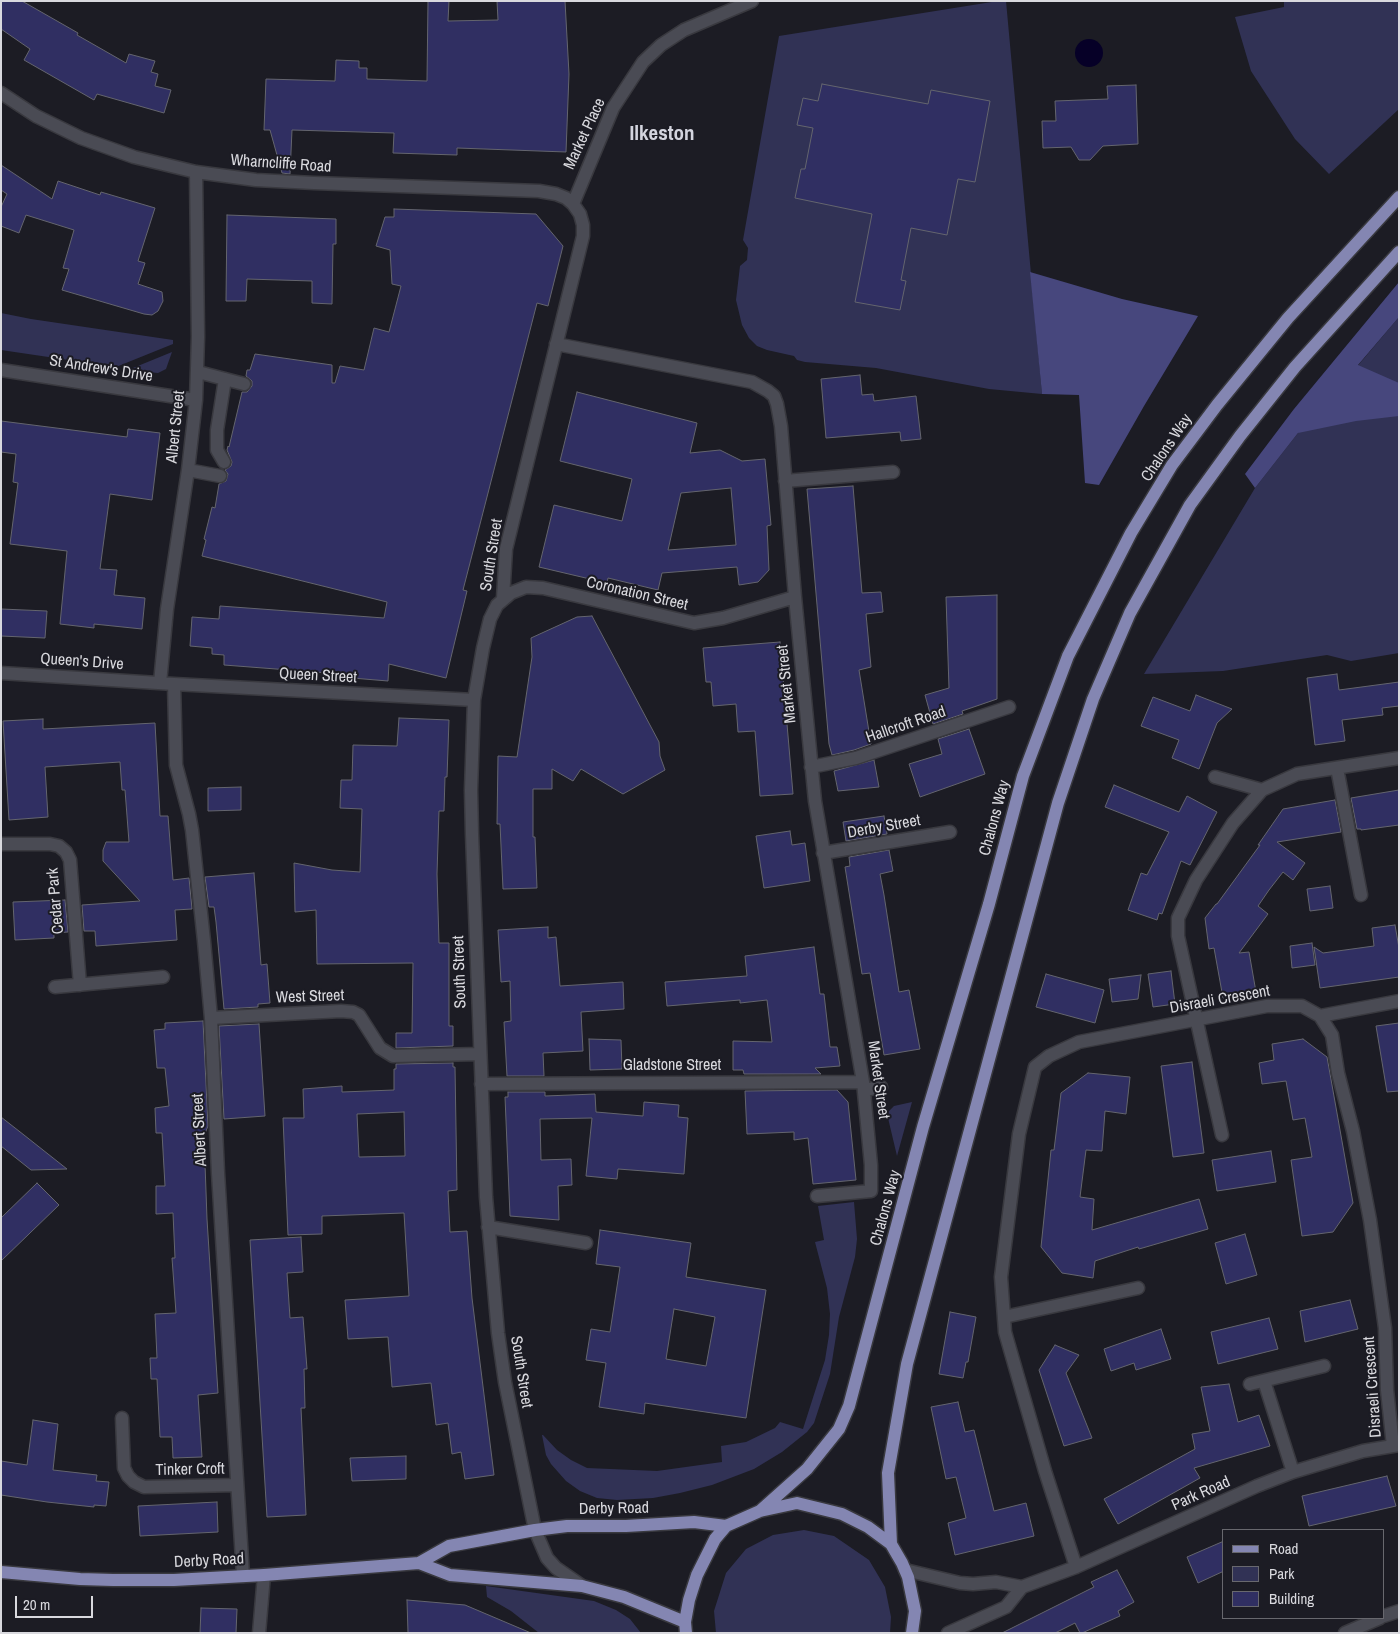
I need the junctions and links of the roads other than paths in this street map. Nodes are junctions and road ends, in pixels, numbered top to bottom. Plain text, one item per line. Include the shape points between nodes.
1 (752, 1) edge
2 (1, 93) edge
3 (196, 172) junction
4 (1399, 197) edge
5 (573, 204) junction
6 (1399, 252) edge
7 (556, 344) junction
8 (1, 370) edge
9 (198, 372) junction
10 (224, 379) junction
11 (244, 384) dead end
12 (196, 400) junction
13 (224, 462) dead end
14 (188, 470) junction
15 (893, 472) dead end
16 (220, 476) dead end
17 (785, 481) junction
18 (794, 597) junction
19 (503, 598) junction
20 (1, 673) edge
21 (160, 683) junction
22 (174, 684) junction
23 (474, 700) junction
24 (1009, 707) dead end
25 (1399, 758) edge
26 (811, 767) junction
27 (1340, 767) junction
28 (1215, 777) dead end
29 (1262, 790) junction
30 (950, 832) dead end
31 (1, 844) edge
32 (823, 853) junction
33 (1362, 895) dead end
34 (163, 977) dead end
35 (80, 984) junction
36 (55, 987) dead end
37 (1399, 1002) edge
38 (1320, 1016) junction
39 (210, 1018) junction
40 (1197, 1020) junction
41 (479, 1054) junction
42 (480, 1084) junction
43 (863, 1086) junction
44 (881, 1087) dead end
45 (1222, 1135) dead end
46 (817, 1196) dead end
47 (488, 1227) junction
48 (586, 1243) dead end
49 (1138, 1288) dead end
50 (1004, 1317) junction
51 (1324, 1366) dead end
52 (1264, 1381) junction
53 (1250, 1384) dead end
54 (122, 1418) dead end
55 (1396, 1446) edge
56 (1293, 1472) junction
57 (237, 1485) junction
58 (760, 1511) junction
59 (726, 1526) junction
60 (535, 1530) junction
61 (891, 1544) junction
62 (419, 1563) junction
63 (1076, 1568) junction
64 (905, 1570) junction
65 (1, 1572) edge
66 (264, 1575) junction
67 (243, 1576) junction
68 (582, 1586) junction
69 (1022, 1587) junction
70 (1399, 1611) edge
71 (1385, 1616) edge
72 (1378, 1619) edge
73 (686, 1628) edge
74 (258, 1633) edge
75 (912, 1633) edge
76 (948, 1633) edge
77 (1345, 1633) edge

1 - 5 street, Market Place via 684,30 643,62 613,108
2 - 3 street, Wharncliffe Road via 36,116 81,138 134,157
3 - 5 street, Wharncliffe Road via 256,180 539,190 561,196
3 - 9 street, Albert Street
4 - 58 main road, Chalons Way via 1288,318 1172,465 1131,533 1068,656 1023,776 923,1128 850,1406 839,1428 807,1469
5 - 7 street via 580,214 583,236
6 - 61 main road via 1295,367 1190,505 1130,613 1094,699 1058,802 907,1364 888,1473
7 - 17 street, Market Street via 762,386 774,396 777,404
7 - 19 street, South Street via 506,549
8 - 12 street, St Andrew's Drive
9 - 10 street
9 - 12 street, Albert Street
10 - 11 street
10 - 13 street via 217,430 217,450
12 - 14 street, Albert Street
14 - 16 street
14 - 21 street, Albert Street via 167,609
15 - 17 street
17 - 18 street, Market Street
18 - 19 street, Coronation Street via 724,618 694,623 534,586 518,589
18 - 26 street, Market Street
19 - 23 street, South Street via 490,619
20 - 21 street, Queen's Drive
21 - 22 street, Queen Street
22 - 23 street, Queen Street
22 - 39 street, Albert Street via 176,765 190,814
23 - 41 street, South Street via 471,790
24 - 26 street, Hallcroft Road via 856,758
25 - 27 street
26 - 32 street, Market Street
27 - 29 street via 1297,774
27 - 33 street
28 - 29 street
29 - 40 street via 1228,831 1196,880 1178,918 1178,936
30 - 32 street, Derby Street
31 - 35 street, Cedar Park via 50,844 66,852 70,860
32 - 43 street, Market Street
34 - 35 street
35 - 36 street
37 - 38 street
38 - 40 street, Disraeli Crescent via 1302,1006 1267,1006
38 - 55 street, Disraeli Crescent via 1332,1035 1370,1220 1385,1328 1387,1390
39 - 41 street, West Street via 353,1012 359,1015 386,1054
39 - 57 street, Albert Street
40 - 45 street
40 - 50 street, Disraeli Crescent via 1079,1042 1049,1056 1035,1067 1019,1134 1002,1268
41 - 42 street, South Street
42 - 43 street, Gladstone Street
42 - 47 street, South Street
43 - 44 street, Gladstone Street
43 - 46 street, Market Street via 871,1191
47 - 48 street
47 - 60 street, South Street via 505,1382
49 - 50 street
50 - 63 street, Disraeli Crescent via 1019,1384
51 - 52 street
52 - 53 street
52 - 56 street
54 - 57 street, Tinker Croft via 124,1468 134,1482 144,1487
55 - 56 street, Park Road via 1363,1451
56 - 63 street, Park Road
57 - 67 street, Albert Street
58 - 59 main road
58 - 61 main road via 797,1503 821,1508 842,1514
59 - 60 main road, Derby Road via 694,1522
59 - 73 main road via 715,1539 697,1575 689,1600
60 - 62 main road, Derby Road via 449,1546
60 - 68 street, South Street via 547,1558
61 - 64 main road
62 - 66 main road, Derby Road
62 - 68 main road, Derby Road via 450,1575
63 - 69 street, Park Road
64 - 69 street via 973,1584 996,1582
64 - 75 main road via 915,1611
65 - 67 main road, Derby Road via 113,1580
66 - 67 main road, Derby Road
66 - 74 street
68 - 73 main road, Derby Road via 624,1597
69 - 76 street via 1006,1607
70 - 71 street
72 - 77 street

